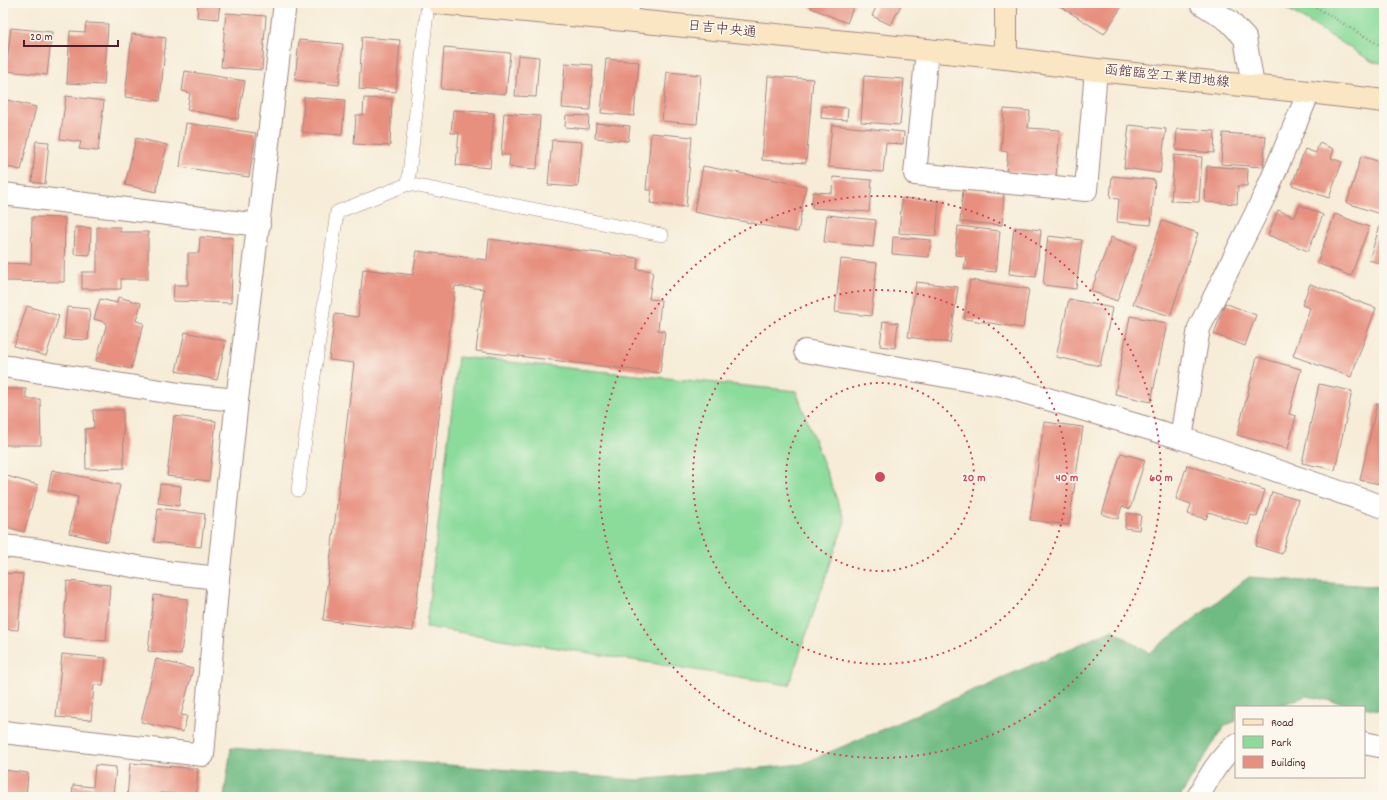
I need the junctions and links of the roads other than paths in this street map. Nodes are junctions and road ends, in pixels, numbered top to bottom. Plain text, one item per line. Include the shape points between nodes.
1 (285, 3) edge
2 (428, 3) edge
3 (438, 3) edge
4 (1006, 3) edge
5 (1201, 3) edge
6 (627, 12) edge
7 (927, 50) junction
8 (1006, 58) junction
9 (1096, 70) junction
10 (1253, 86) junction
11 (1309, 92) junction
12 (1384, 102) edge
13 (408, 184) junction
14 (3, 194) edge
15 (259, 225) junction
16 (662, 235) dead end
17 (805, 351) dead end
18 (3, 366) edge
19 (237, 400) junction
20 (1181, 438) junction
21 (298, 490) dead end
22 (1384, 507) edge
23 (3, 546) edge
24 (218, 578) junction
25 (3, 732) edge
26 (1365, 743) edge
27 (1235, 746) edge
28 (1384, 747) edge
29 (1198, 797) edge

1 - 15 street
2 - 13 lane
3 - 6 street, 日吉中央通
4 - 8 street
5 - 10 street via 1229,21 1245,38
6 - 7 street, 日吉中央通
7 - 8 street, 日吉中央通
7 - 9 street via 914,174 1086,190
8 - 9 street, 函館臨空工業団地線
9 - 10 street, 函館臨空工業団地線
10 - 11 street, 函館臨空工業団地線
11 - 12 street, 函館臨空工業団地線
11 - 20 street via 1265,195 1199,328
13 - 16 lane
13 - 21 lane via 337,212
14 - 15 street
15 - 19 street
17 - 20 street via 1007,388
18 - 19 street via 186,395
19 - 24 street
20 - 22 street
23 - 24 street via 173,574
24 - 25 street via 203,755
26 - 28 street
27 - 29 street via 1209,777

